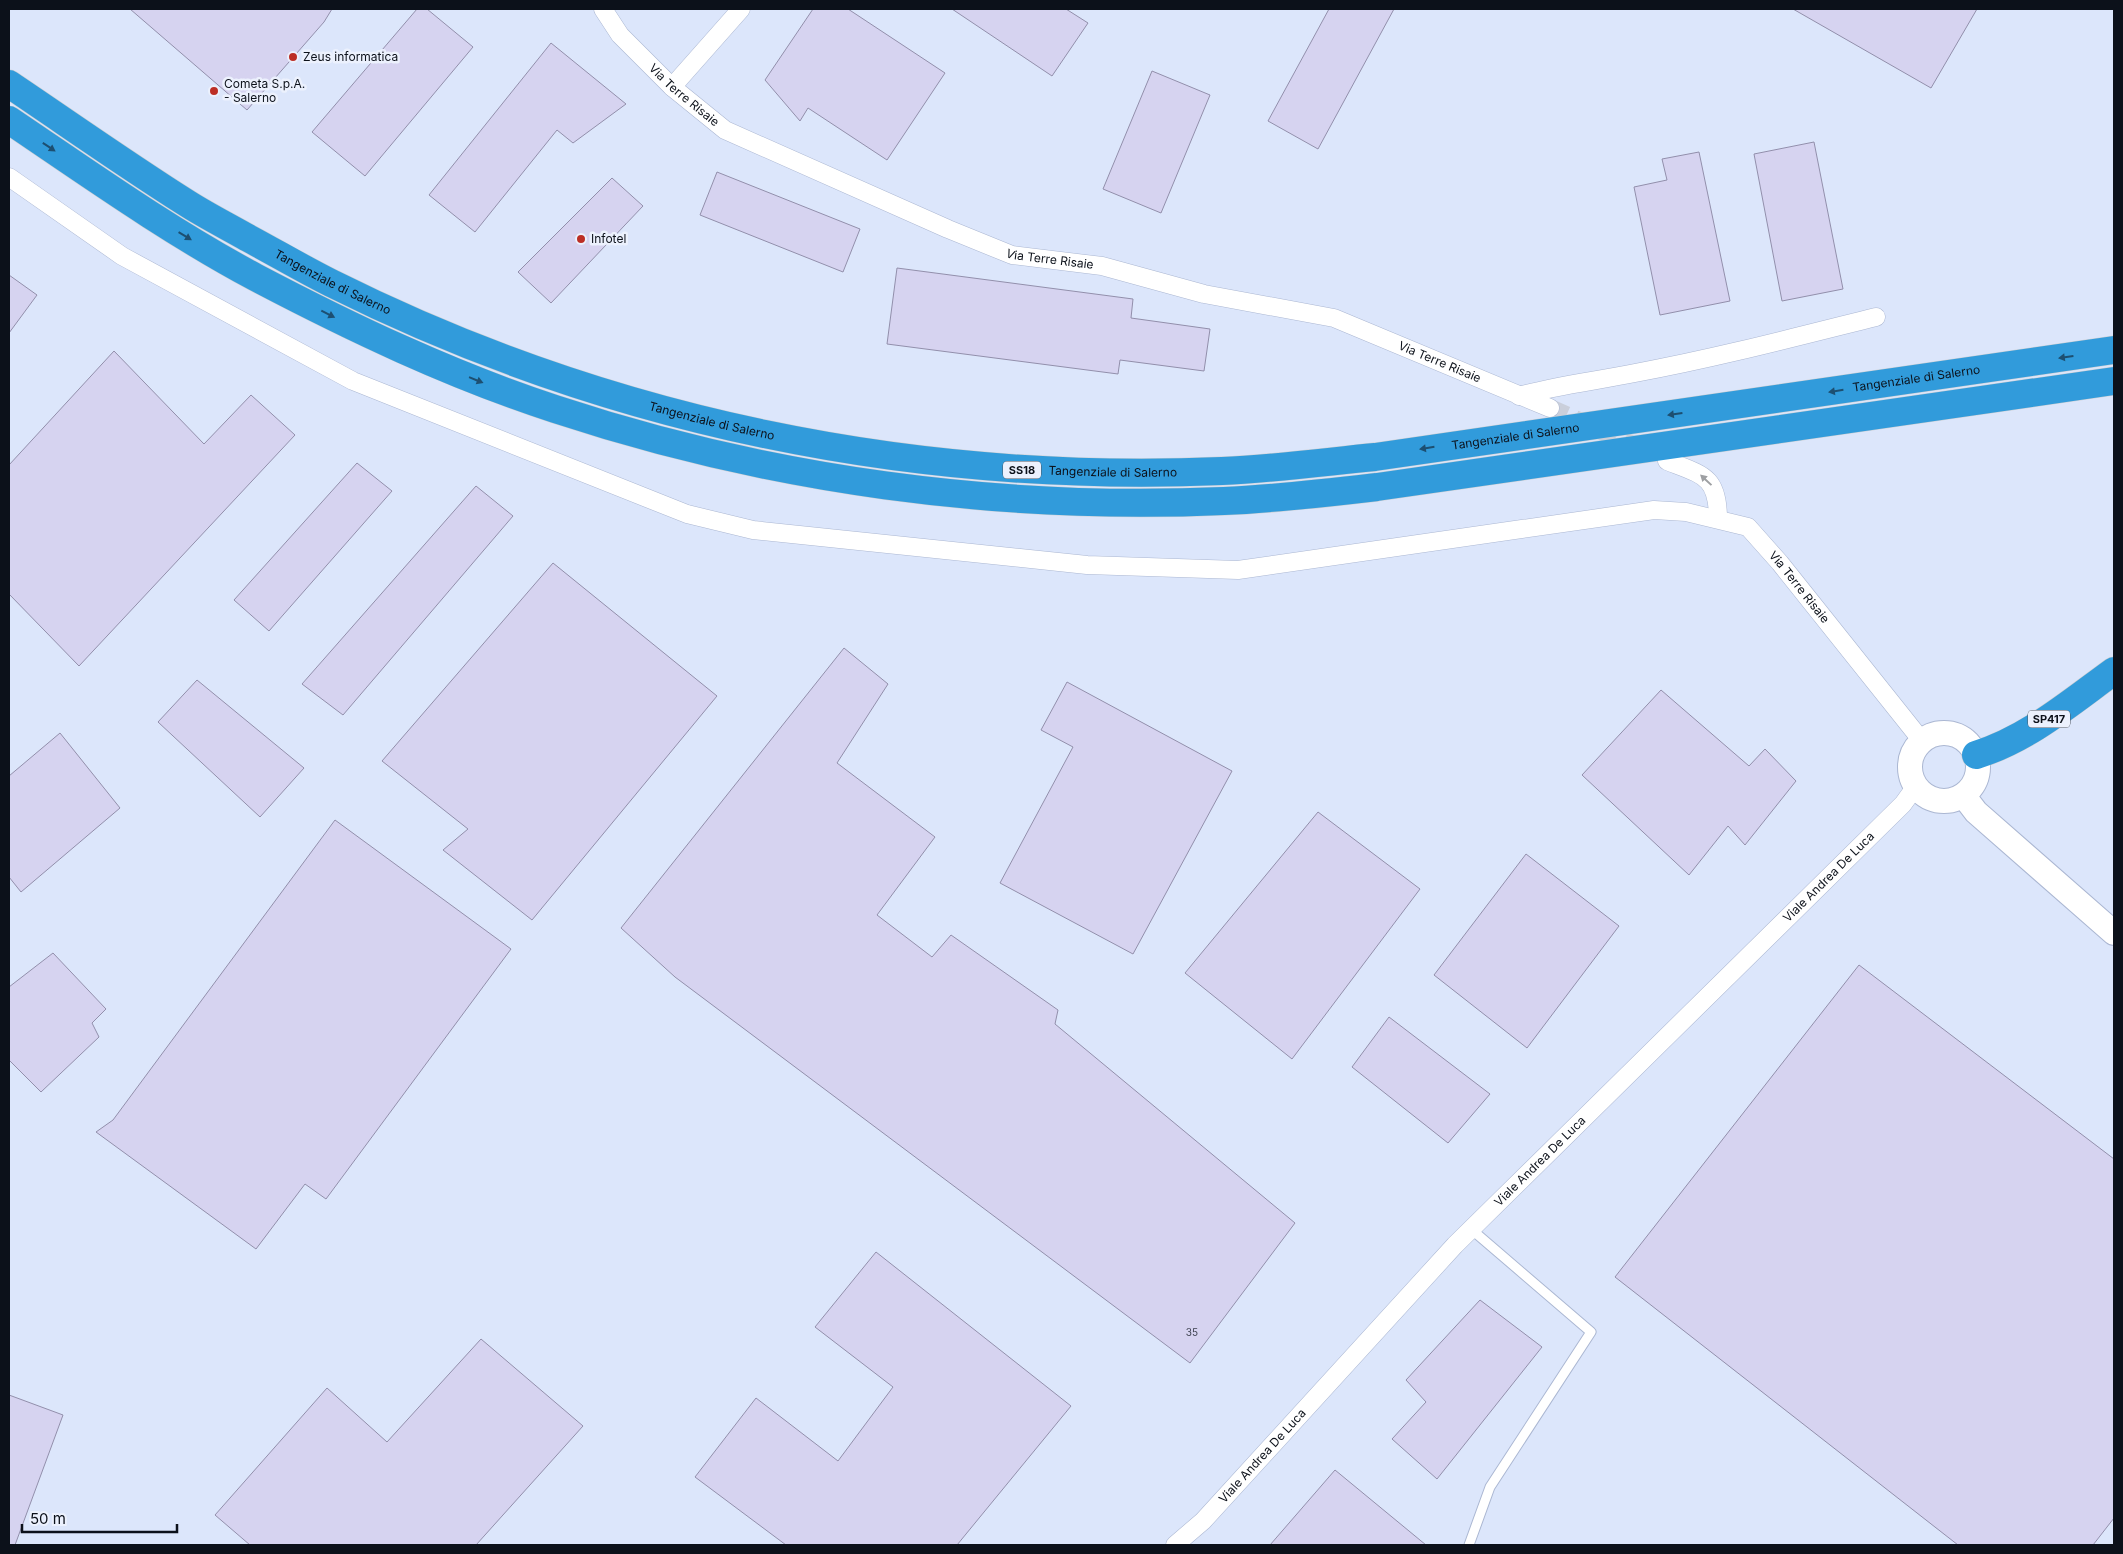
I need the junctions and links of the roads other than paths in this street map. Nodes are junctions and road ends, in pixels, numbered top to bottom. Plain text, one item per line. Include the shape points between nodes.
1 (603, 9) edge
2 (741, 9) edge
3 (9, 84) edge
4 (672, 87) junction
5 (9, 120) edge
6 (9, 177) edge
7 (1876, 317) dead end
8 (2114, 350) edge
9 (2114, 381) edge
10 (1520, 396) junction
11 (1550, 408) tunnel mouth
12 (1668, 461) dead end
13 (1718, 519) junction
14 (2114, 671) edge
15 (1922, 741) junction
16 (1976, 755) junction
17 (1916, 786) junction
18 (1963, 795) junction
19 (2114, 933) edge
20 (1471, 1229) junction
21 (1175, 1545) edge
22 (1469, 1545) edge

1 - 4 street, Via Terre Risaie via 620,35
2 - 4 street
8 -> 3 highway, Tangenziale di Salerno / SS18 via 1375,457 1272,468 1102,472 954,464 813,445 714,424 564,381 472,347 331,283 188,204
4 - 10 street, Via Terre Risaie via 724,130 1012,256 1102,266 1204,294 1334,318
5 -> 9 highway via 148,213 253,275 403,350 486,384 663,442 806,473 966,496 1108,503 1289,497
6 - 13 street, Via Terre Risaie via 122,256 352,381 686,514 753,530 1087,565 1238,570 1654,510
7 - 10 street via 1634,374 1550,387
10 - 11 street, Via Terre Risaie
13 -> 12 street via 1716,489 1703,475
13 - 15 street, Via Terre Risaie via 1748,527
14 - 16 highway, SP417 via 2048,719 1996,749
15 - 16 street via 1937,734 1953,734 1962,738
15 - 17 street via 1911,758 1911,777
16 - 18 street via 1976,777
17 - 18 street via 1932,799 1953,800
17 - 20 street, Viale Andrea De Luca via 1902,804
18 - 19 street via 1976,812
20 - 21 street, Viale Andrea De Luca via 1203,1521
20 - 22 lane via 1591,1332 1490,1487

